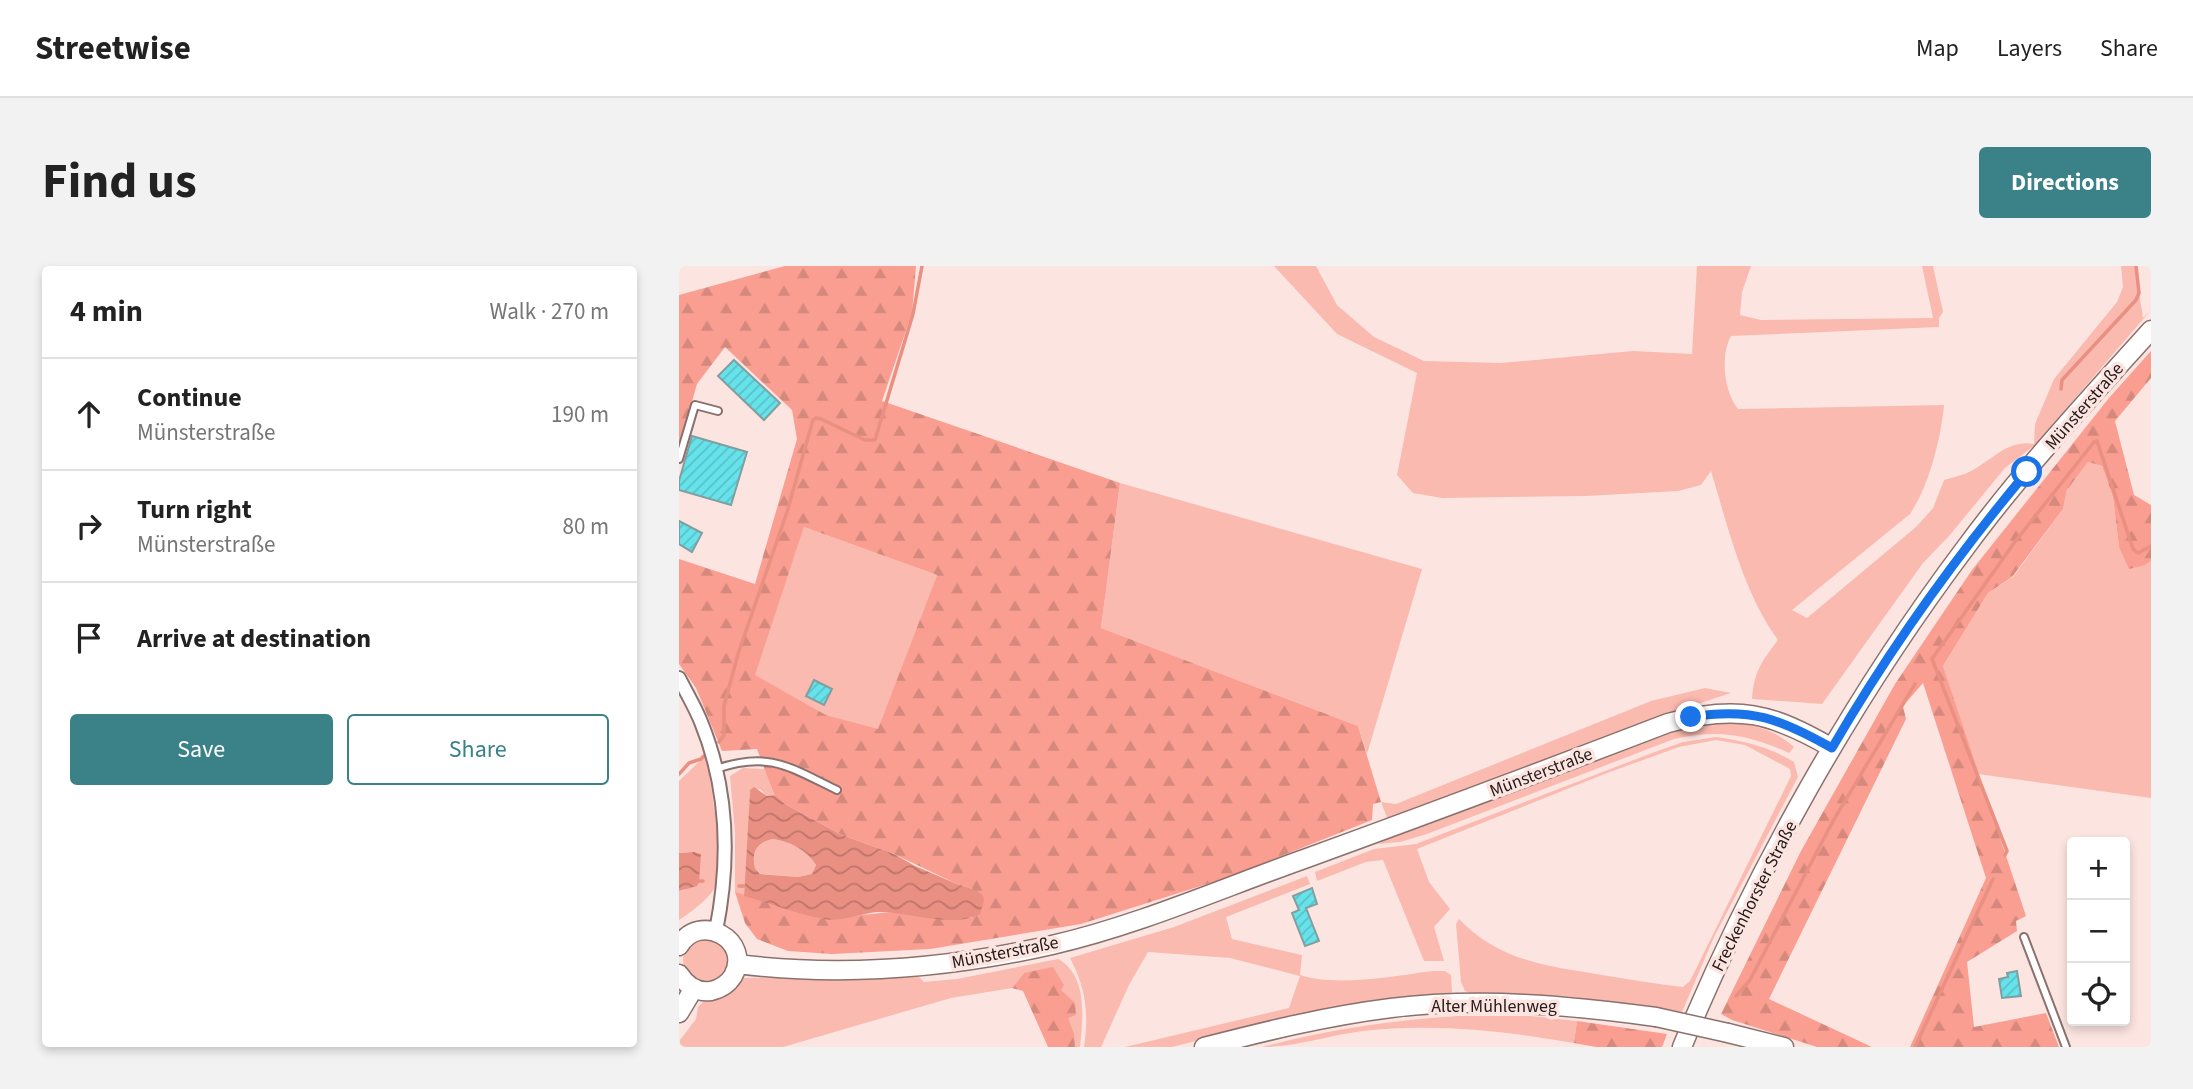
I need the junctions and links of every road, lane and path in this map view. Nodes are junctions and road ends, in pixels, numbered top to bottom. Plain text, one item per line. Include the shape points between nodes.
1 (2151, 330) edge
2 (718, 411) dead end
3 (679, 459) edge
4 (679, 678) edge
5 (1832, 748) junction
6 (716, 769) junction
7 (837, 790) dead end
8 (716, 931) junction
9 (2024, 937) dead end
10 (680, 943) edge
11 (737, 964) junction
12 (679, 974) edge
13 (694, 988) junction
14 (679, 1013) edge
15 (1204, 1047) edge
16 (1682, 1047) edge
17 (1784, 1047) edge
18 (2066, 1047) edge

1 - 5 main road, Münsterstraße via 1966,546 1893,649
2 - 3 lane via 695,405
4 - 6 street via 701,722
5 - 11 main road, Münsterstraße via 1761,715 1691,717 1147,917 1053,945 975,960 893,968
5 - 16 main road, Freckenhorster Straße via 1748,904
6 - 7 lane via 741,761 762,761 786,766
6 - 8 street via 726,867
8 - 10 main road via 697,931
8 - 11 main road via 733,944
9 - 18 lane
11 - 13 main road via 721,987
12 - 13 main road
13 - 14 main road
15 - 17 main road, Alter Mühlenweg, bridge via 1309,1021 1393,1007 1496,1003 1656,1017

